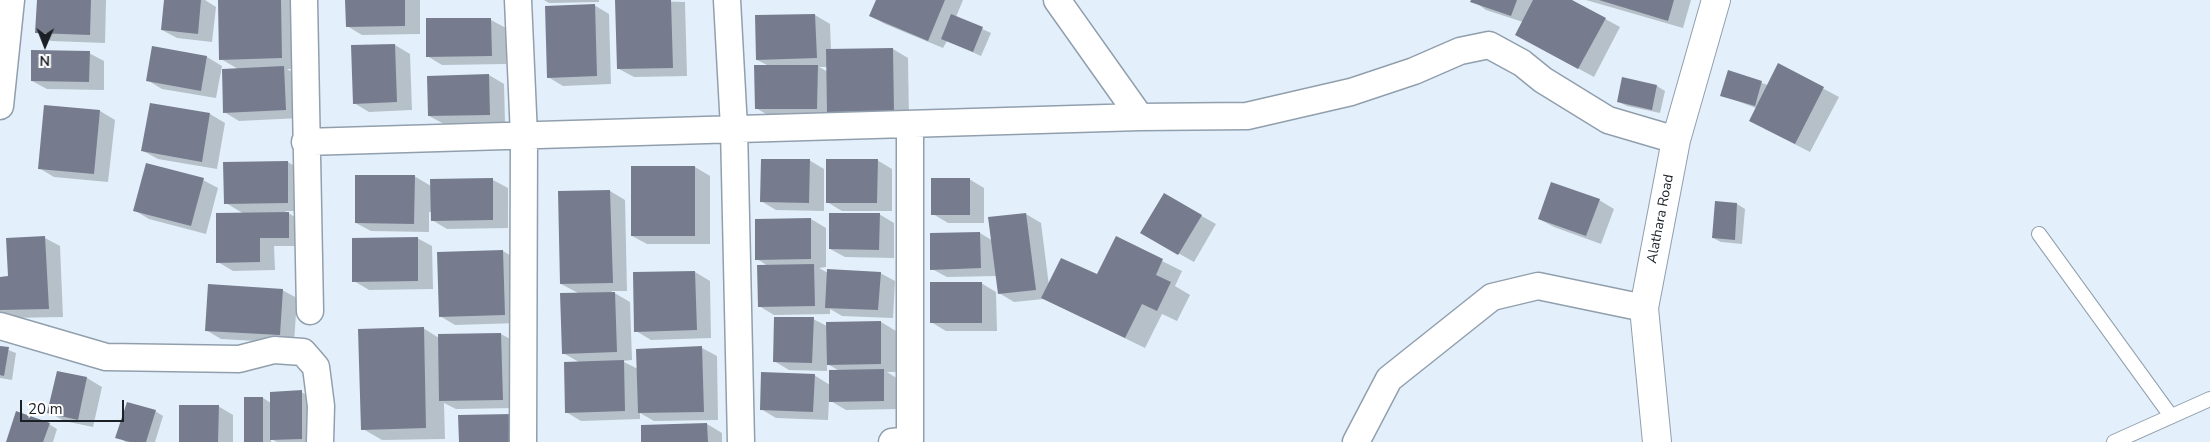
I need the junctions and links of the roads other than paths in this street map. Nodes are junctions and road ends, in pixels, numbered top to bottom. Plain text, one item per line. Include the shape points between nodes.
1 (11, 0) edge
2 (304, 0) edge
3 (518, 0) edge
4 (727, 0) edge
5 (1058, 0) edge
6 (1716, 0) edge
7 (0, 106) edge
8 (1140, 117) junction
9 (910, 124) junction
10 (734, 128) junction
11 (524, 136) junction
12 (1676, 140) junction
13 (305, 142) junction
14 (2039, 234) dead end
15 (1644, 308) junction
16 (310, 311) dead end
17 (0, 326) edge
18 (2210, 399) edge
19 (2171, 416) junction
20 (320, 442) edge
21 (523, 442) edge
22 (744, 442) edge
23 (909, 442) edge
24 (1356, 442) edge
25 (1657, 442) edge
26 (2114, 442) edge

1 - 7 street
2 - 13 street
3 - 11 street
4 - 10 street
5 - 8 street
6 - 12 street, Alathara Road
8 - 9 street
8 - 12 street via 1247,116 1351,92 1414,71 1460,51 1489,45 1608,120
9 - 10 street
9 - 23 street
10 - 11 street
10 - 22 street
11 - 13 street
11 - 21 street
12 - 15 street, Alathara Road
13 - 16 street
14 - 19 lane
15 - 24 street via 1538,286 1492,297 1389,379
15 - 25 street, Alathara Road
17 - 20 street via 106,357 239,359 274,350 303,352 316,367 321,406
18 - 19 lane
19 - 26 lane

